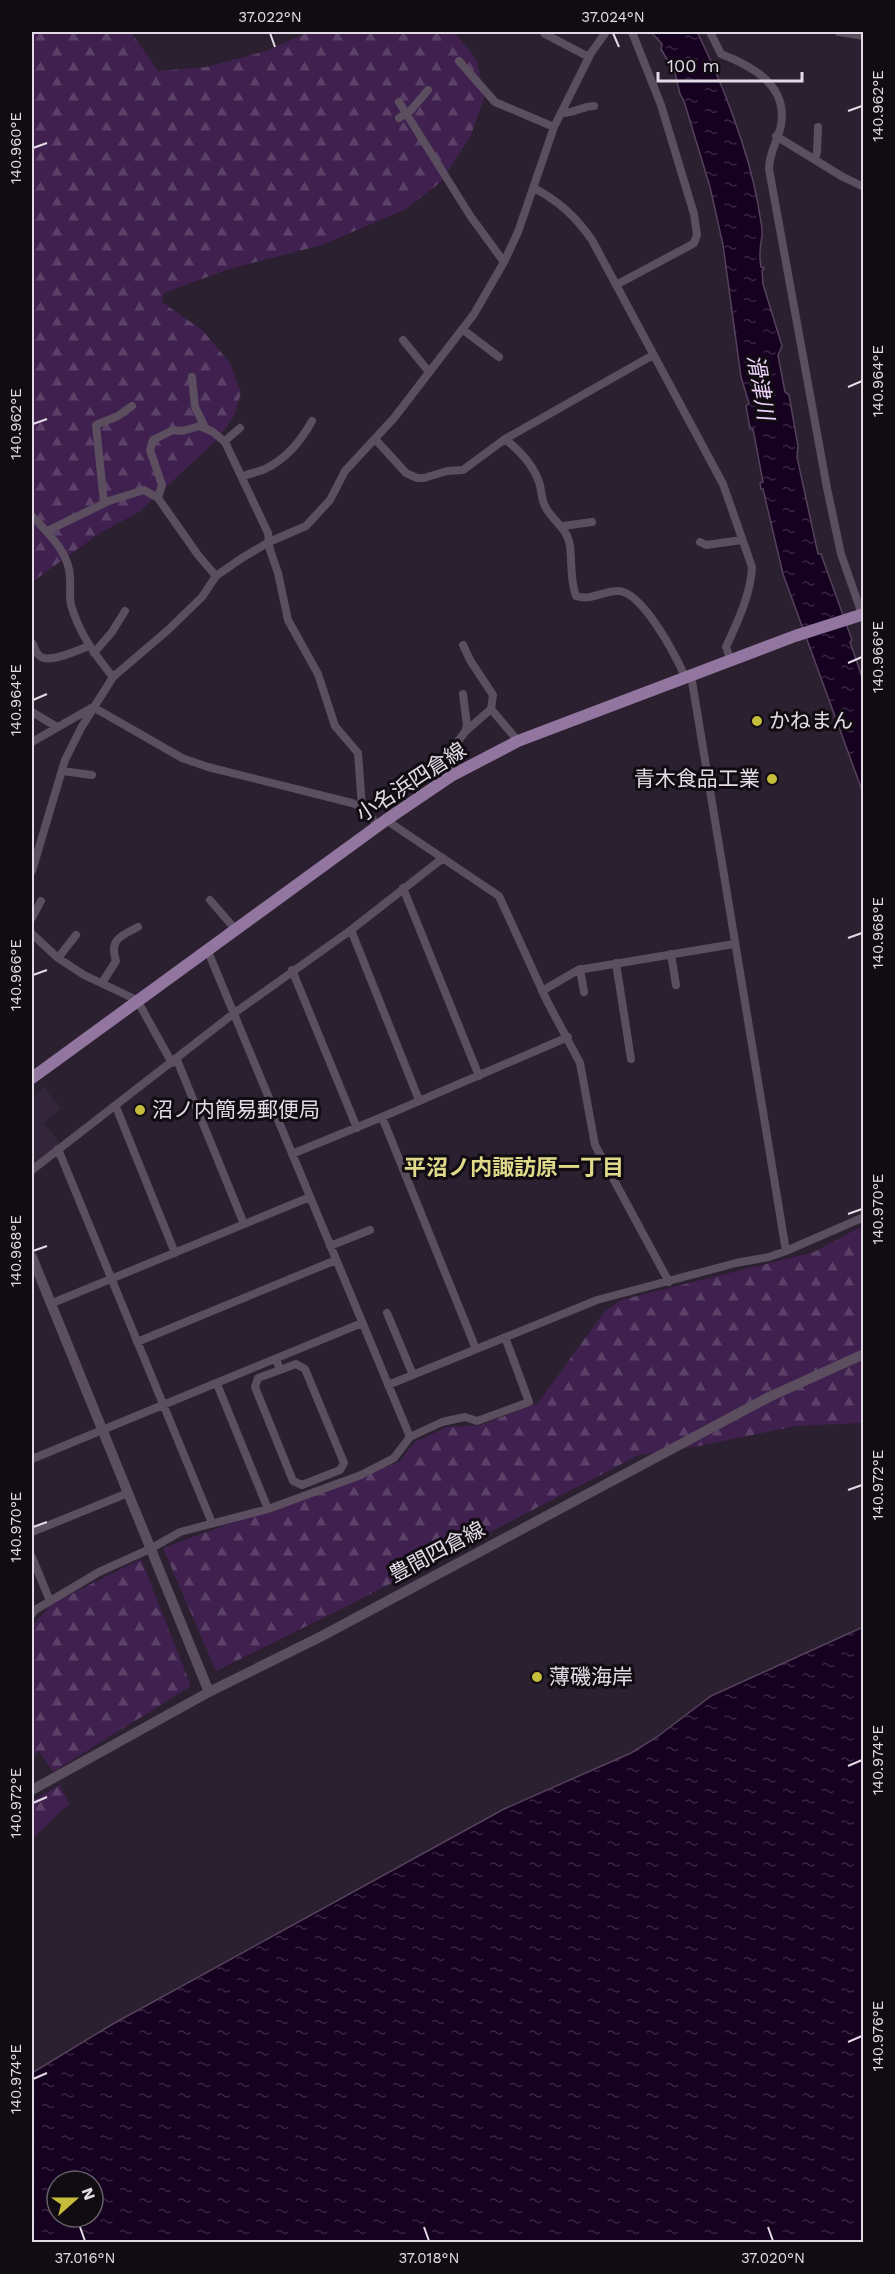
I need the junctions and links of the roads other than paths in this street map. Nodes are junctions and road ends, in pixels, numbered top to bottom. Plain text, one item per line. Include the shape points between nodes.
1 (606, 32) edge
2 (632, 32) edge
3 (710, 32) edge
4 (839, 32) edge
5 (853, 32) edge
6 (545, 34) dead end
7 (864, 36) edge
8 (589, 57) junction
9 (459, 61) dead end
10 (428, 90) dead end
11 (399, 102) dead end
12 (594, 106) dead end
13 (561, 113) junction
14 (402, 116) junction
15 (554, 127) junction
16 (818, 127) dead end
17 (776, 136) junction
18 (814, 159) junction
19 (864, 187) edge
20 (534, 188) junction
21 (504, 262) junction
22 (616, 285) junction
23 (462, 329) junction
24 (403, 340) dead end
25 (653, 356) junction
26 (499, 357) dead end
27 (429, 372) junction
28 (192, 377) dead end
29 (132, 406) dead end
30 (312, 421) dead end
31 (205, 427) junction
32 (240, 428) dead end
33 (375, 439) junction
34 (505, 439) junction
35 (225, 442) junction
36 (242, 477) junction
37 (158, 498) junction
38 (105, 503) junction
39 (32, 516) edge
40 (592, 522) dead end
41 (563, 526) junction
42 (46, 531) junction
43 (742, 540) junction
44 (269, 542) junction
45 (700, 542) dead end
46 (216, 576) junction
47 (125, 611) dead end
48 (861, 616) edge
49 (33, 644) edge
50 (463, 645) dead end
51 (89, 646) junction
52 (94, 653) junction
53 (731, 661) junction
54 (688, 676) junction
55 (113, 677) junction
56 (463, 694) dead end
57 (93, 707) junction
58 (491, 709) junction
59 (32, 712) edge
60 (57, 727) junction
61 (465, 732) junction
62 (518, 741) junction
63 (32, 742) edge
64 (62, 771) junction
65 (92, 775) dead end
66 (451, 776) junction
67 (362, 807) junction
68 (382, 823) junction
69 (443, 858) junction
70 (32, 871) edge
71 (403, 888) junction
72 (210, 900) dead end
73 (41, 901) dead end
74 (32, 918) edge
75 (138, 927) dead end
76 (235, 929) junction
77 (351, 930) junction
78 (32, 934) edge
79 (76, 935) dead end
80 (734, 944) junction
81 (207, 949) junction
82 (671, 954) junction
83 (58, 958) junction
84 (616, 963) junction
85 (580, 969) junction
86 (292, 970) junction
87 (102, 983) junction
88 (675, 986) dead end
89 (542, 991) junction
90 (584, 992) dead end
91 (137, 1000) junction
92 (233, 1014) junction
93 (568, 1037) junction
94 (631, 1059) dead end
95 (174, 1061) junction
96 (478, 1076) junction
97 (32, 1078) edge
98 (419, 1100) junction
99 (116, 1107) junction
100 (382, 1117) junction
101 (357, 1128) junction
102 (58, 1149) junction
103 (292, 1154) junction
104 (32, 1170) edge
105 (310, 1197) junction
106 (864, 1217) edge
107 (244, 1224) junction
108 (370, 1230) dead end
109 (330, 1246) junction
110 (786, 1251) junction
111 (175, 1253) junction
112 (32, 1257) edge
113 (336, 1260) junction
114 (112, 1279) junction
115 (669, 1282) junction
116 (50, 1304) junction
117 (387, 1313) dead end
118 (362, 1323) junction
119 (505, 1337) junction
120 (137, 1342) junction
121 (476, 1349) junction
122 (864, 1354) edge
123 (276, 1359) junction
124 (280, 1370) junction
125 (413, 1375) junction
126 (217, 1384) junction
127 (388, 1385) junction
128 (164, 1405) junction
129 (102, 1430) junction
130 (410, 1437) junction
131 (32, 1459) edge
132 (128, 1493) junction
133 (268, 1509) junction
134 (212, 1523) junction
135 (32, 1532) edge
136 (150, 1548) junction
137 (32, 1557) edge
138 (50, 1601) junction
139 (32, 1614) edge
140 (209, 1692) junction
141 (32, 1790) edge

1 - 8 street
2 - 22 street via 661,105 697,235 694,243
3 - 17 street via 721,54 771,83 782,114
4 - 5 street
5 - 7 street
6 - 8 street
8 - 13 street
9 - 15 street via 495,102
10 - 14 street
11 - 14 street
12 - 13 street
13 - 15 street
14 - 21 street
15 - 20 street
16 - 18 street
17 - 18 street
17 - 48 street via 769,169 827,488 841,554
18 - 19 street
20 - 21 street
20 - 22 street via 575,217
21 - 23 street
22 - 25 street
23 - 26 street
23 - 27 street
24 - 27 street
25 - 34 street
25 - 43 street via 723,484
27 - 33 street
28 - 31 street via 195,407
29 - 38 street via 96,424
30 - 36 street via 303,438 283,457
31 - 35 street
31 - 37 street via 173,430 153,440 150,450 162,485
32 - 35 street
33 - 34 street via 406,473 417,478 463,470
33 - 44 street via 345,471 330,500 306,526
34 - 41 street via 521,452 539,480 544,506
35 - 36 street
36 - 44 street
37 - 38 street via 144,490
37 - 46 street
38 - 42 street
39 - 42 street
40 - 41 street
41 - 54 street via 570,545 576,596 583,599 618,590 629,593
42 - 51 street via 67,562 71,605
43 - 45 street via 706,545
43 - 53 street via 752,567 726,647
44 - 46 street
44 - 67 street via 288,620 318,674 335,726 358,753
46 - 55 street via 202,597
47 - 52 street
48 - 53 main road, 小名浜四倉線
49 - 51 street via 45,659
50 - 58 street via 494,695
51 - 52 street
52 - 55 street
53 - 54 main road, 小名浜四倉線
54 - 62 main road, 小名浜四倉線
54 - 80 street
55 - 57 street
56 - 61 street via 467,711
57 - 60 street
57 - 64 street
57 - 67 street via 182,758
58 - 61 street
58 - 62 street
59 - 60 street
60 - 63 street
61 - 66 street via 446,757
62 - 66 main road, 小名浜四倉線
64 - 65 street
64 - 70 street
66 - 68 main road, 小名浜四倉線
67 - 68 street
68 - 69 street
68 - 76 main road, 小名浜四倉線
69 - 71 street
69 - 89 street via 499,896
71 - 77 street
71 - 96 street
72 - 76 street
73 - 74 street
75 - 87 street via 113,944 116,961
76 - 81 main road, 小名浜四倉線
77 - 86 street
77 - 98 street
78 - 83 street
79 - 83 street
80 - 82 street
80 - 110 street
81 - 91 main road, 小名浜四倉線
81 - 92 street
82 - 84 street
82 - 88 street
83 - 87 street
84 - 85 street
84 - 94 street
85 - 89 street
85 - 90 street
86 - 92 street
86 - 101 street
87 - 91 street
89 - 93 street
91 - 95 street
91 - 97 main road, 小名浜四倉線
92 - 95 street
92 - 103 street
93 - 96 street
93 - 115 street via 580,1063 595,1145
95 - 99 street
95 - 107 street
96 - 98 street
98 - 100 street
99 - 102 street
99 - 111 street
100 - 101 street
100 - 121 street
101 - 103 street
102 - 104 street
102 - 114 street
103 - 105 street
105 - 107 street
105 - 109 street
106 - 110 street
107 - 111 street
108 - 109 street
109 - 113 street
110 - 115 street
111 - 114 street
112 - 116 main road
113 - 118 street
113 - 120 street
114 - 116 street
114 - 120 street
115 - 119 street via 597,1300
116 - 129 main road
117 - 125 street
118 - 123 street
118 - 127 street
119 - 121 street
119 - 130 street via 529,1402 477,1421 465,1417 442,1422
120 - 128 street
121 - 125 street
122 - 140 main road, 豊間四倉線 via 770,1397
123 - 124 street
123 - 126 street
124 - 124 street via 258,1378 255,1387 293,1481 302,1485 340,1470 344,1462 305,1369 296,1364
125 - 127 street
126 - 128 street
126 - 133 street
127 - 130 street
128 - 129 street
128 - 134 street
129 - 131 street
129 - 132 main road
130 - 133 street via 394,1458
132 - 135 street
132 - 136 main road
133 - 134 street
134 - 136 street via 180,1532
136 - 138 street
136 - 140 main road
137 - 138 street
138 - 139 street
140 - 141 main road, 豊間四倉線

